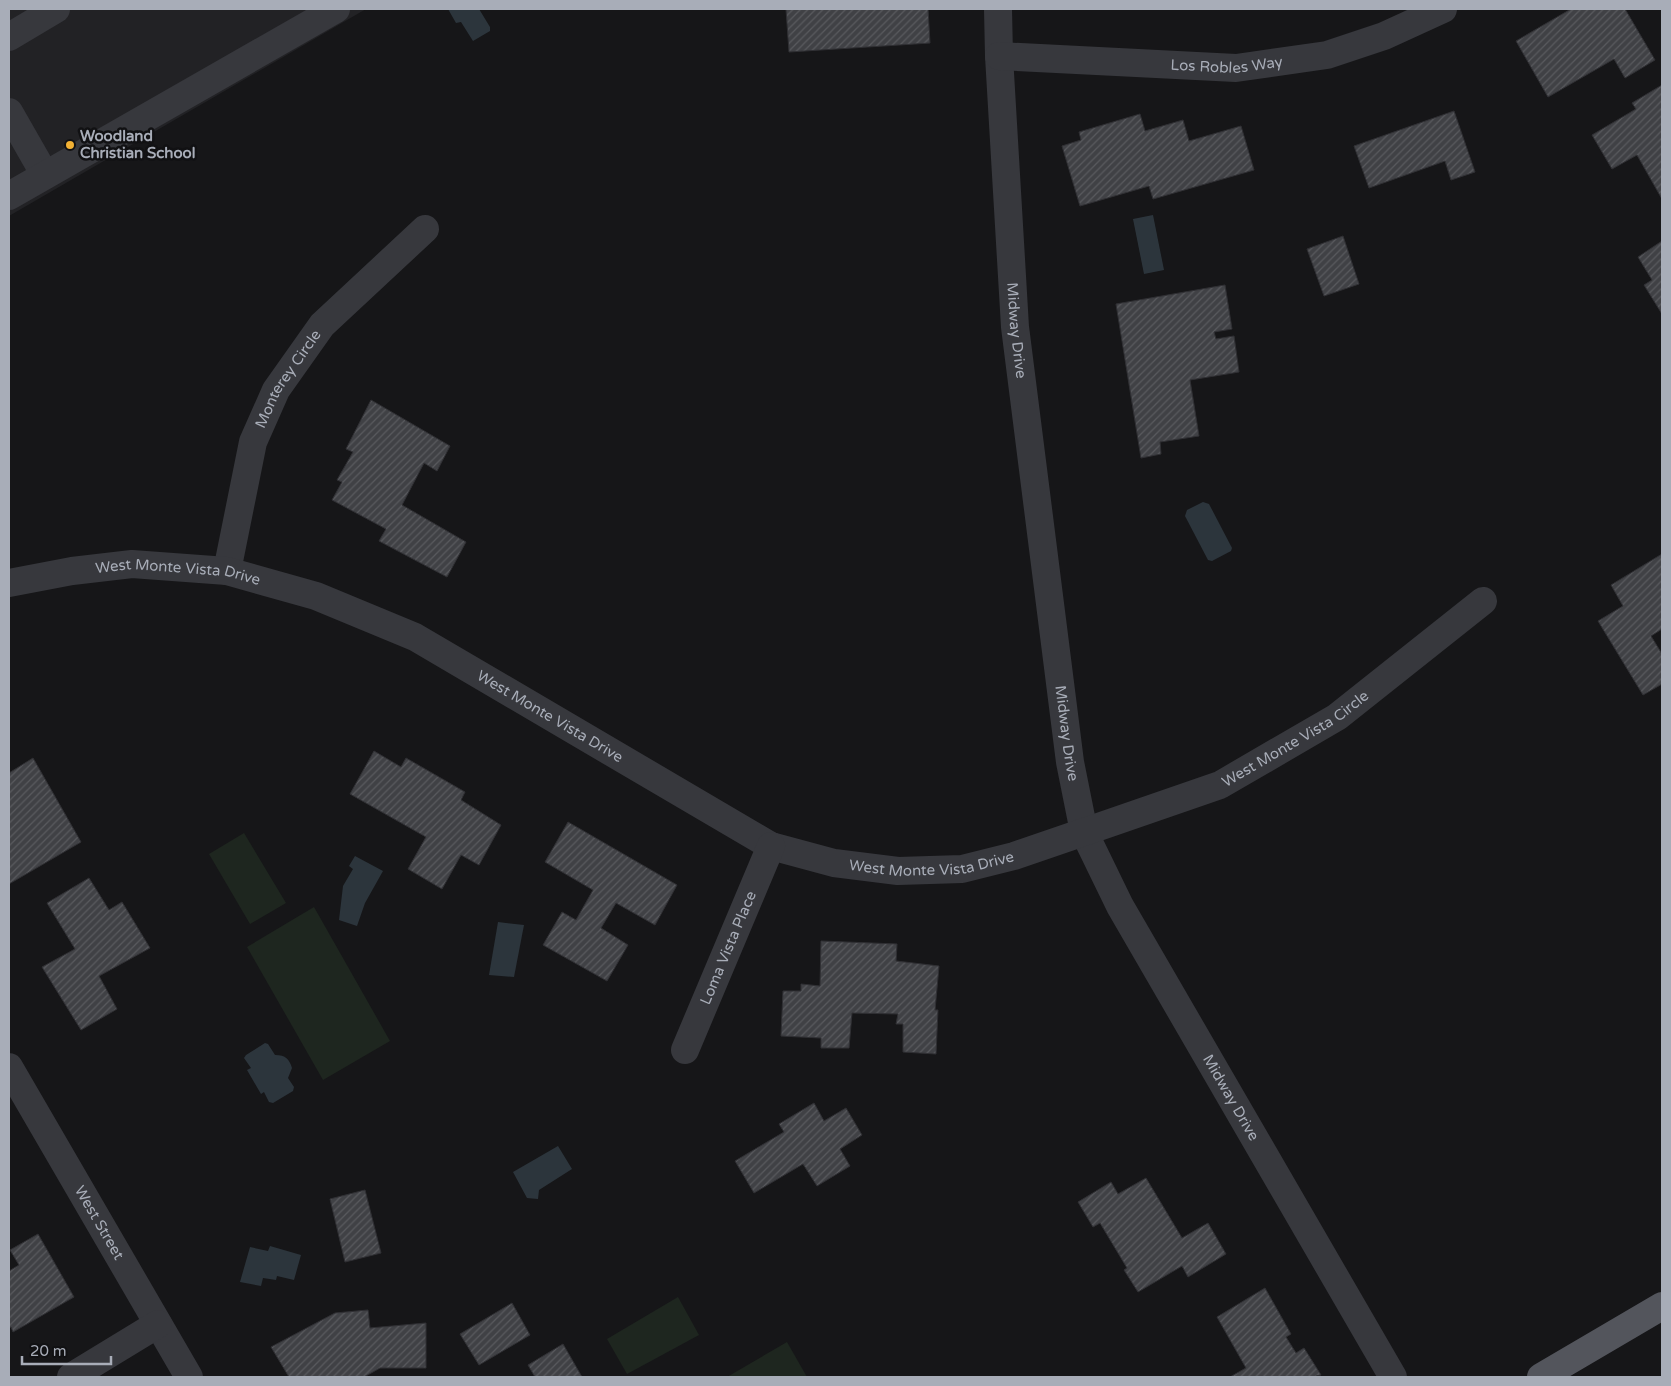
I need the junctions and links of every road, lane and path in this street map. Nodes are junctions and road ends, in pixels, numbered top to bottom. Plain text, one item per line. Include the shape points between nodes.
1 (56, 9) edge
2 (336, 9) edge
3 (998, 9) edge
4 (1443, 9) edge
5 (9, 37) edge
6 (999, 56) junction
7 (9, 112) edge
8 (45, 175) junction
9 (9, 196) edge
10 (425, 229) dead end
11 (227, 571) junction
12 (9, 583) edge
13 (1483, 601) dead end
14 (1084, 832) junction
15 (771, 846) junction
16 (685, 1050) dead end
17 (9, 1068) edge
18 (1662, 1306) edge
19 (158, 1324) junction
20 (70, 1377) edge
21 (189, 1377) edge
22 (1393, 1377) edge
23 (1541, 1377) edge

1 - 5 street
2 - 8 street
3 - 6 street, Midway Drive
4 - 6 street, Los Robles Way via 1384,36 1327,55 1236,68
6 - 14 street, Midway Drive via 1015,327 1070,762
7 - 8 street
8 - 9 street
10 - 11 street, Monterey Circle via 322,325 276,390 253,442
11 - 12 street, West Monte Vista Drive via 132,564
11 - 15 street, West Monte Vista Drive via 316,596 415,637
13 - 14 street, West Monte Vista Circle via 1337,717 1220,785
14 - 15 street, West Monte Vista Drive via 1014,856 962,869 898,870 843,864
14 - 22 street, Midway Drive via 1120,906
15 - 16 street, Loma Vista Place
17 - 19 street, West Street
18 - 23 main road
19 - 20 street
19 - 21 street, West Street

